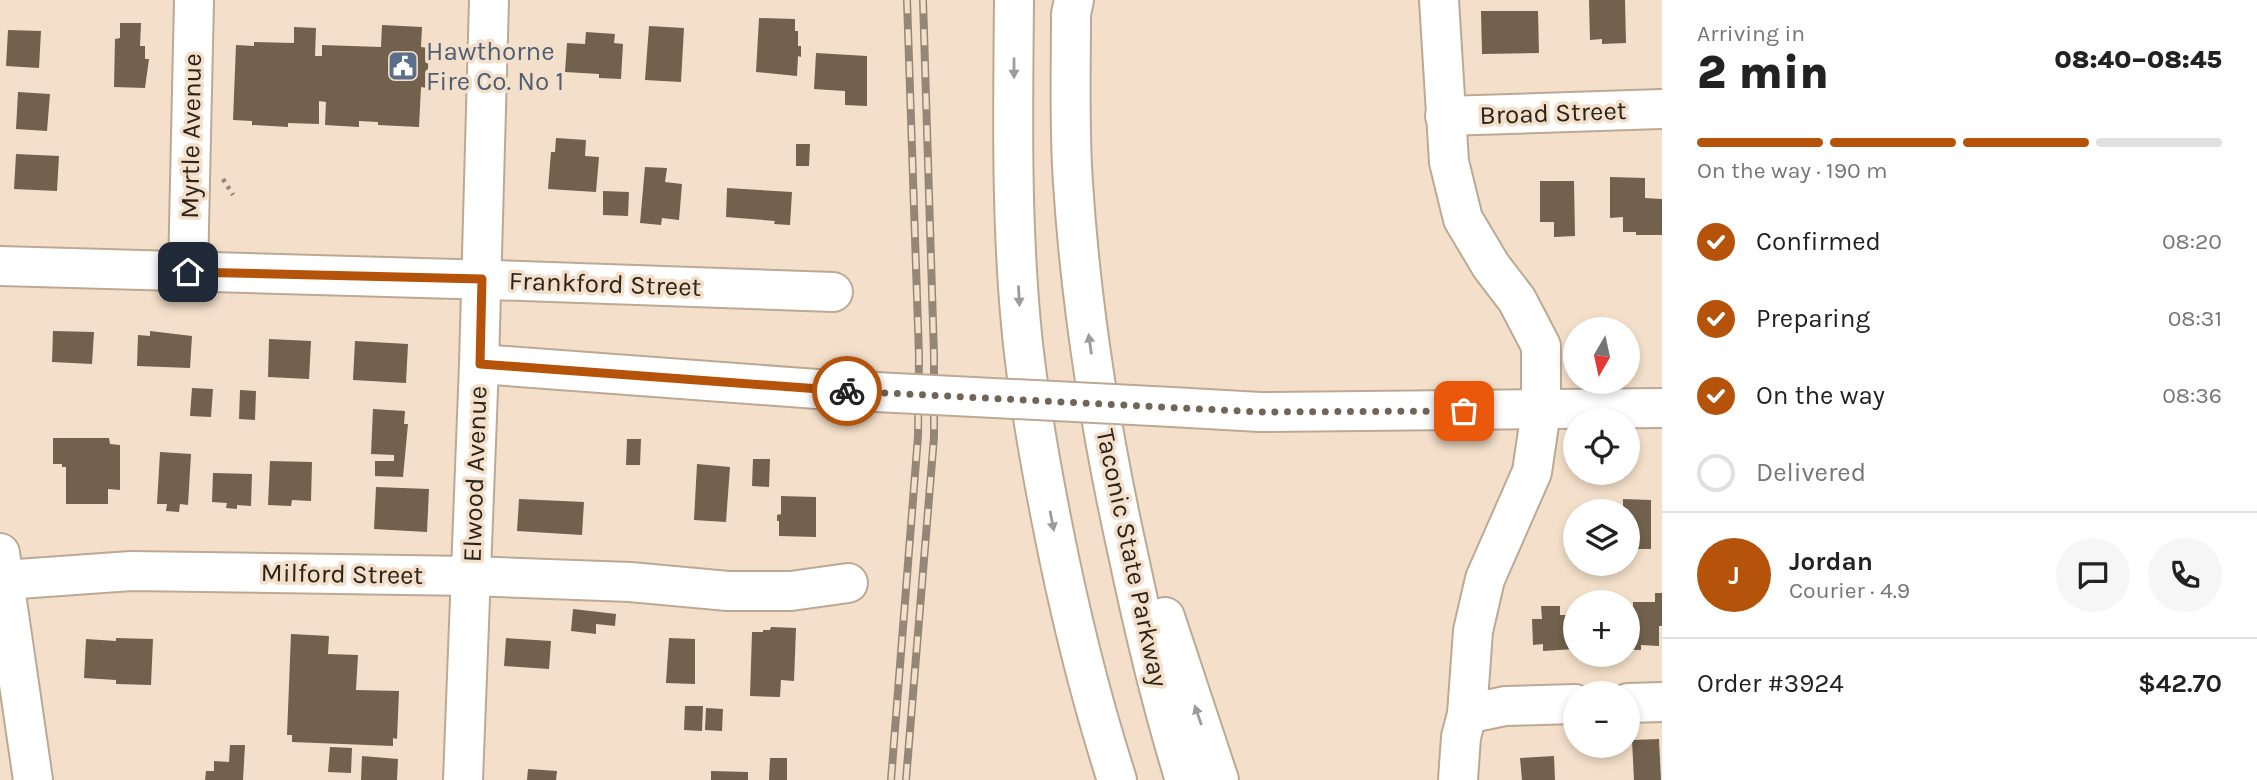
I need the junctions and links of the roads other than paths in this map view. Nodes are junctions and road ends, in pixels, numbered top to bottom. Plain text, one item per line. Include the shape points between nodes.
1 (194, 0) edge
2 (489, 0) edge
3 (1014, 0) edge
4 (1439, 0) edge
5 (1072, 5) edge
6 (1662, 109) edge
7 (1445, 116) junction
8 (0, 267) edge
9 (188, 272) junction
10 (482, 279) junction
11 (833, 292) dead end
12 (480, 364) junction
13 (1662, 408) edge
14 (1541, 411) junction
15 (1104, 436) junction
16 (2, 566) edge
17 (471, 576) junction
18 (848, 583) dead end
19 (1662, 702) edge
20 (1640, 703) edge
21 (1563, 704) edge
22 (1466, 714) junction
23 (1098, 716) junction
24 (33, 780) edge
25 (463, 780) edge
26 (1101, 780) edge
27 (1117, 780) edge
28 (1185, 780) edge
29 (1219, 780) edge
30 (1458, 780) edge

1 - 9 main road, Myrtle Avenue
2 - 10 main road, Elwood Avenue
3 -> 23 main road via 1017,263 1025,361 1060,562
4 - 7 main road
15 -> 5 main road, Taconic State Parkway via 1072,180
6 - 7 main road, Broad Street
7 - 14 main road via 1449,162 1462,219 1490,266 1517,299 1541,346
8 - 9 main road, Frankford Street
9 - 10 main road, Frankford Street
10 - 11 main road, Frankford Street
10 - 12 main road, Elwood Avenue
12 - 14 main road, bridge via 817,389 1260,412
12 - 17 main road, Elwood Avenue
13 - 14 main road
14 - 22 main road via 1532,472 1485,579 1473,631
15 - 28 main road, Taconic State Parkway via 1145,634
29 -> 15 main road
16 - 17 main road, Milford Street
16 - 24 main road
17 - 18 main road, Milford Street via 728,591 791,591
17 - 25 main road, Elwood Avenue
19 - 20 main road
21 - 22 main road via 1505,706
22 - 30 main road
23 - 26 main road
23 - 27 main road

